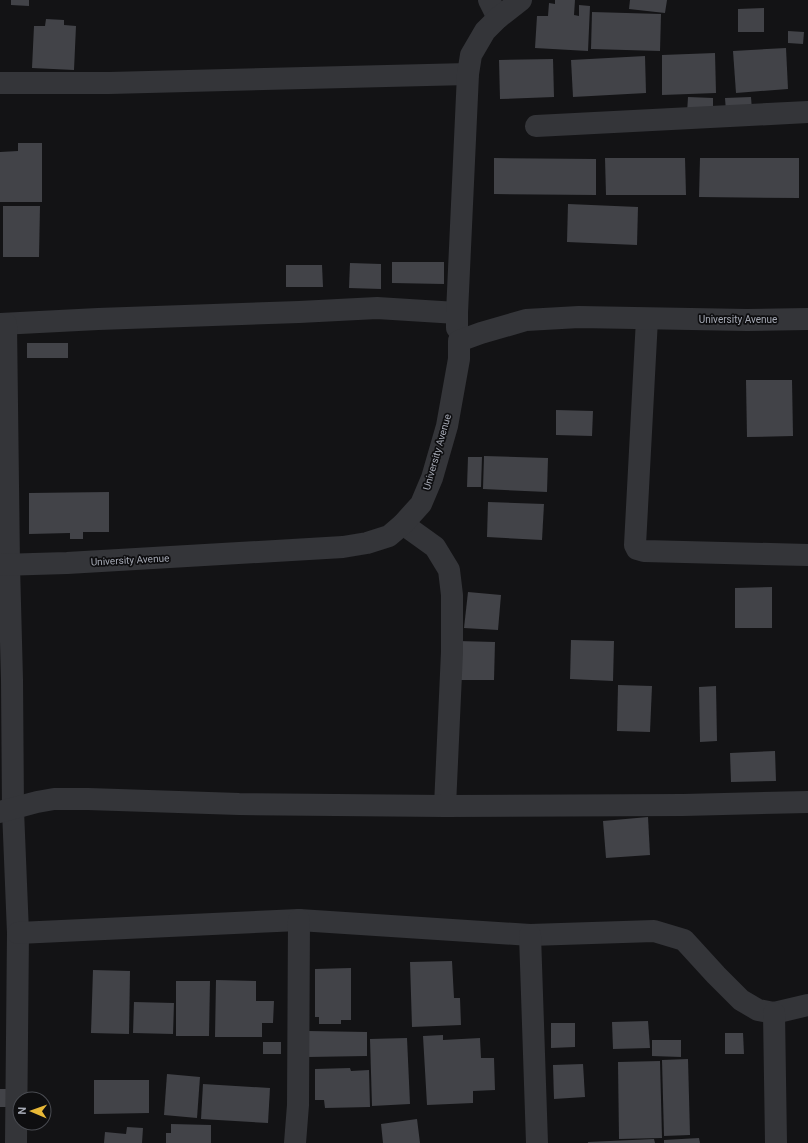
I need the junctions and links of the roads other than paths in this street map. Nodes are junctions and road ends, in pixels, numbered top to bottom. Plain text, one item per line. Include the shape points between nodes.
1 (521, 0) edge
2 (493, 9) edge
3 (468, 74) junction
4 (0, 83) edge
5 (808, 112) edge
6 (536, 126) dead end
7 (457, 313) junction
8 (647, 319) junction
9 (808, 319) edge
10 (3, 324) edge
11 (459, 341) junction
12 (403, 524) junction
13 (808, 555) edge
14 (5, 565) edge
15 (808, 802) edge
16 (445, 806) junction
17 (6, 811) edge
18 (299, 920) junction
19 (18, 933) junction
20 (530, 935) junction
21 (808, 1005) edge
22 (774, 1012) junction
23 (16, 1143) edge
24 (295, 1143) edge
25 (537, 1143) edge
26 (776, 1143) edge

1 - 2 street
2 - 3 street via 485,31 471,55
3 - 4 street via 109,83
3 - 7 street
5 - 6 street
7 - 10 street via 377,308
7 - 11 street
8 - 9 street, University Avenue
8 - 11 street, University Avenue via 579,317 526,320
8 - 13 street via 635,545 644,551
10 - 14 street
11 - 12 street, University Avenue via 459,359 447,426 432,478 421,504
12 - 14 street, University Avenue via 389,536 343,547
12 - 16 street via 436,547 449,570 452,596 452,652
14 - 17 street via 12,680
15 - 16 street
16 - 17 street via 54,799
17 - 19 street
18 - 19 street
18 - 20 street
18 - 24 street via 298,1105
19 - 23 street
20 - 22 street via 654,931 684,940 741,1000 758,1010
20 - 25 street
21 - 22 street
22 - 26 street

